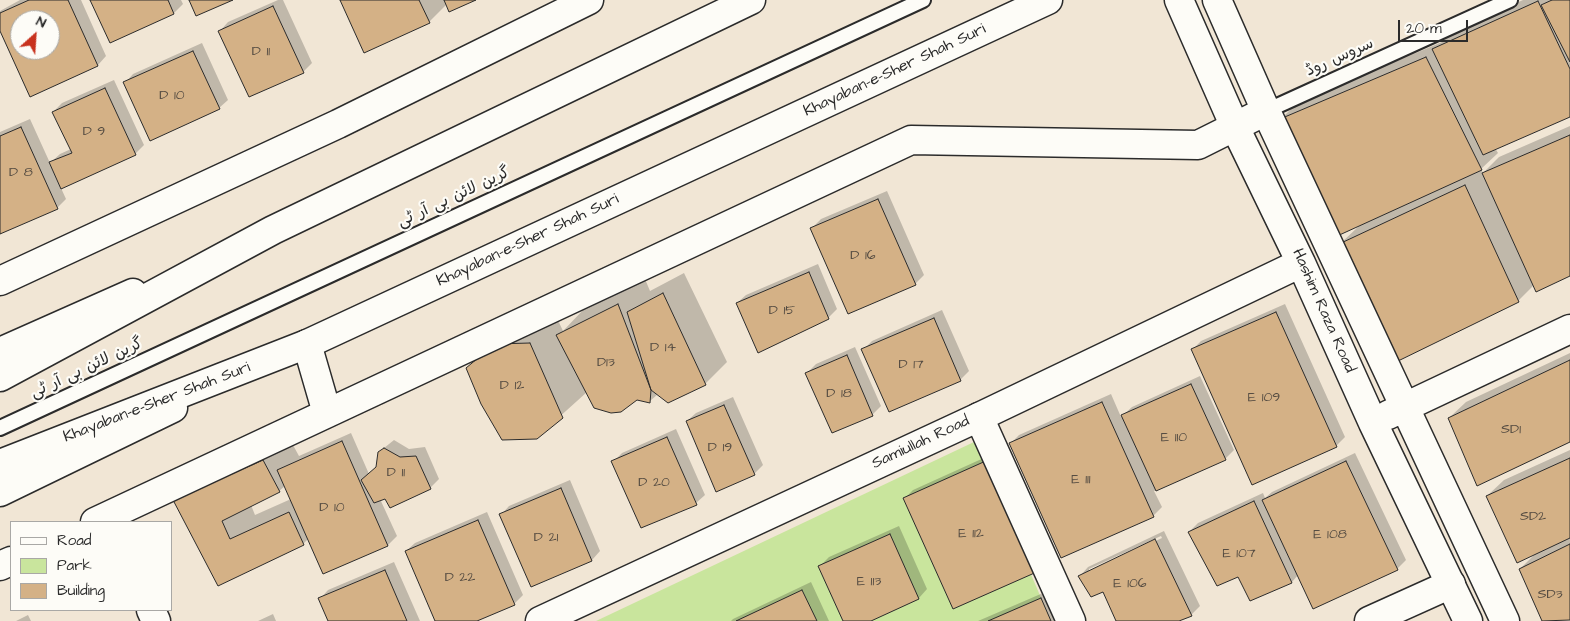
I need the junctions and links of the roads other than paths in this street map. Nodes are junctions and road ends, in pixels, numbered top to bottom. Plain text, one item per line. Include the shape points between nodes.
1 (589, 0) edge
2 (751, 0) edge
3 (923, 0) edge
4 (1048, 0) edge
5 (1179, 0) edge
6 (1217, 0) edge
7 (1510, 0) edge
8 (1266, 111) junction
9 (1235, 127) junction
10 (273, 230) junction
11 (1301, 263) junction
12 (0, 281) edge
13 (1570, 329) edge
14 (307, 344) junction
15 (0, 352) edge
16 (282, 355) junction
17 (0, 377) edge
18 (1404, 406) junction
19 (327, 413) junction
20 (979, 417) junction
21 (1373, 423) junction
22 (0, 428) edge
23 (0, 464) edge
24 (0, 492) edge
25 (104, 520) edge
26 (1451, 584) junction
27 (540, 621) edge
28 (1071, 621) edge
29 (1369, 621) edge
30 (1468, 621) edge
31 (1505, 621) edge

1 - 12 street via 338,124
2 - 10 street
3 - 22 lane, گرین لائن بی آر ٹی
4 - 14 street, Khayaban-e-Sher Shah Suri
5 - 9 street, Hashim Raza Road
6 - 8 street, Hashim Raza Road
7 - 8 lane, سروس روڈ
8 - 9 street
8 - 18 street, Hashim Raza Road
9 - 11 street, Hashim Raza Road
9 - 19 street via 1198,145 910,140
10 - 15 street
10 - 17 street
11 - 20 street, Samiullah Road
11 - 21 street, Hashim Raza Road
13 - 18 street
14 - 16 street, Khayaban-e-Sher Shah Suri
14 - 19 street
16 - 23 street, Khayaban-e-Sher Shah Suri
16 - 24 street
18 - 21 street
18 - 31 street, Hashim Raza Road
19 - 25 street
20 - 27 street, Samiullah Road
20 - 28 street
21 - 26 street, Hashim Raza Road
26 - 29 street
26 - 30 street, Hashim Raza Road

